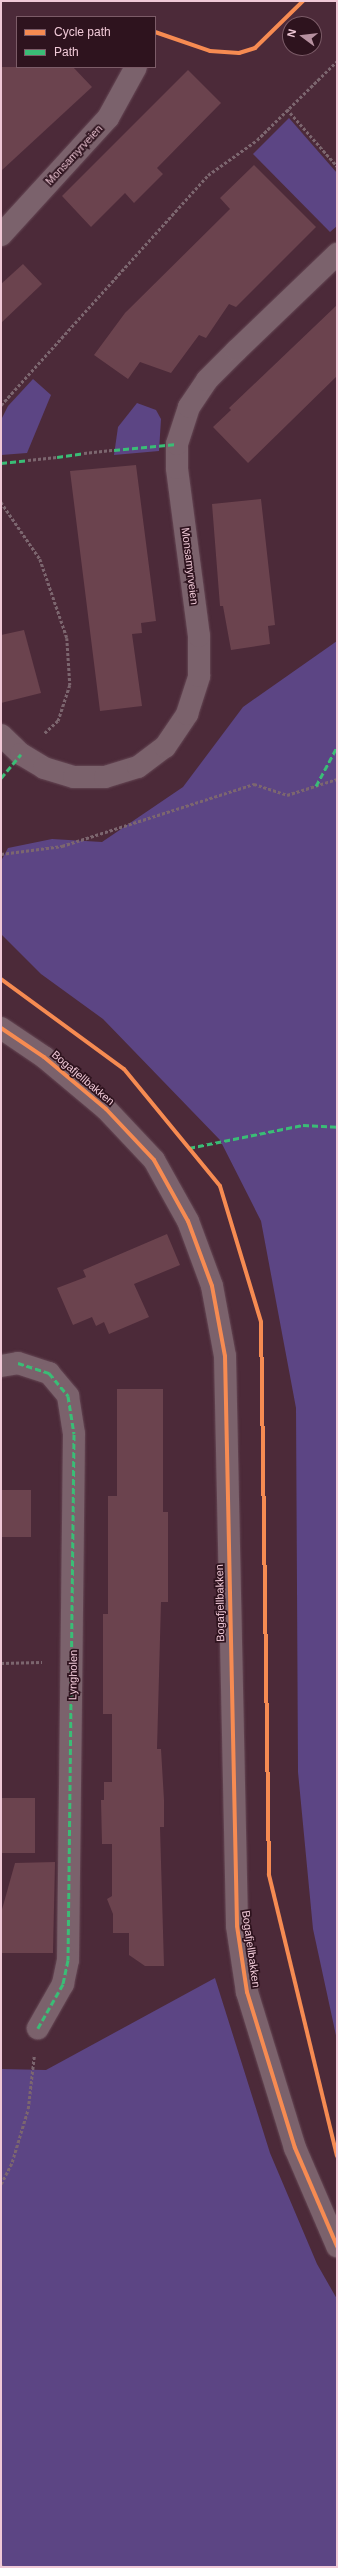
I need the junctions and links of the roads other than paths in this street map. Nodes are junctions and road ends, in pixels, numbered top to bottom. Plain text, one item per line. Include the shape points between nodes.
1 (135, 68) edge
2 (1, 234) edge
3 (337, 254) edge
4 (1, 735) edge
5 (1, 1028) edge
6 (1, 1366) edge
7 (38, 2028) road end
8 (337, 2246) edge

1 - 2 street, Monsamyrveien via 108,118
3 - 4 street, Monsamyrveien via 208,380 189,407 176,444 199,636 199,676 187,714 165,747 138,766 105,777 74,777 44,768 21,754
5 - 8 street, Bogafjellbakken via 44,1057 106,1109 154,1160 188,1221 212,1286 225,1356 237,1926 247,1992 295,2148
6 - 7 street, Lyngholen via 18,1363 50,1373 68,1396 74,1434 68,1960 63,1984

